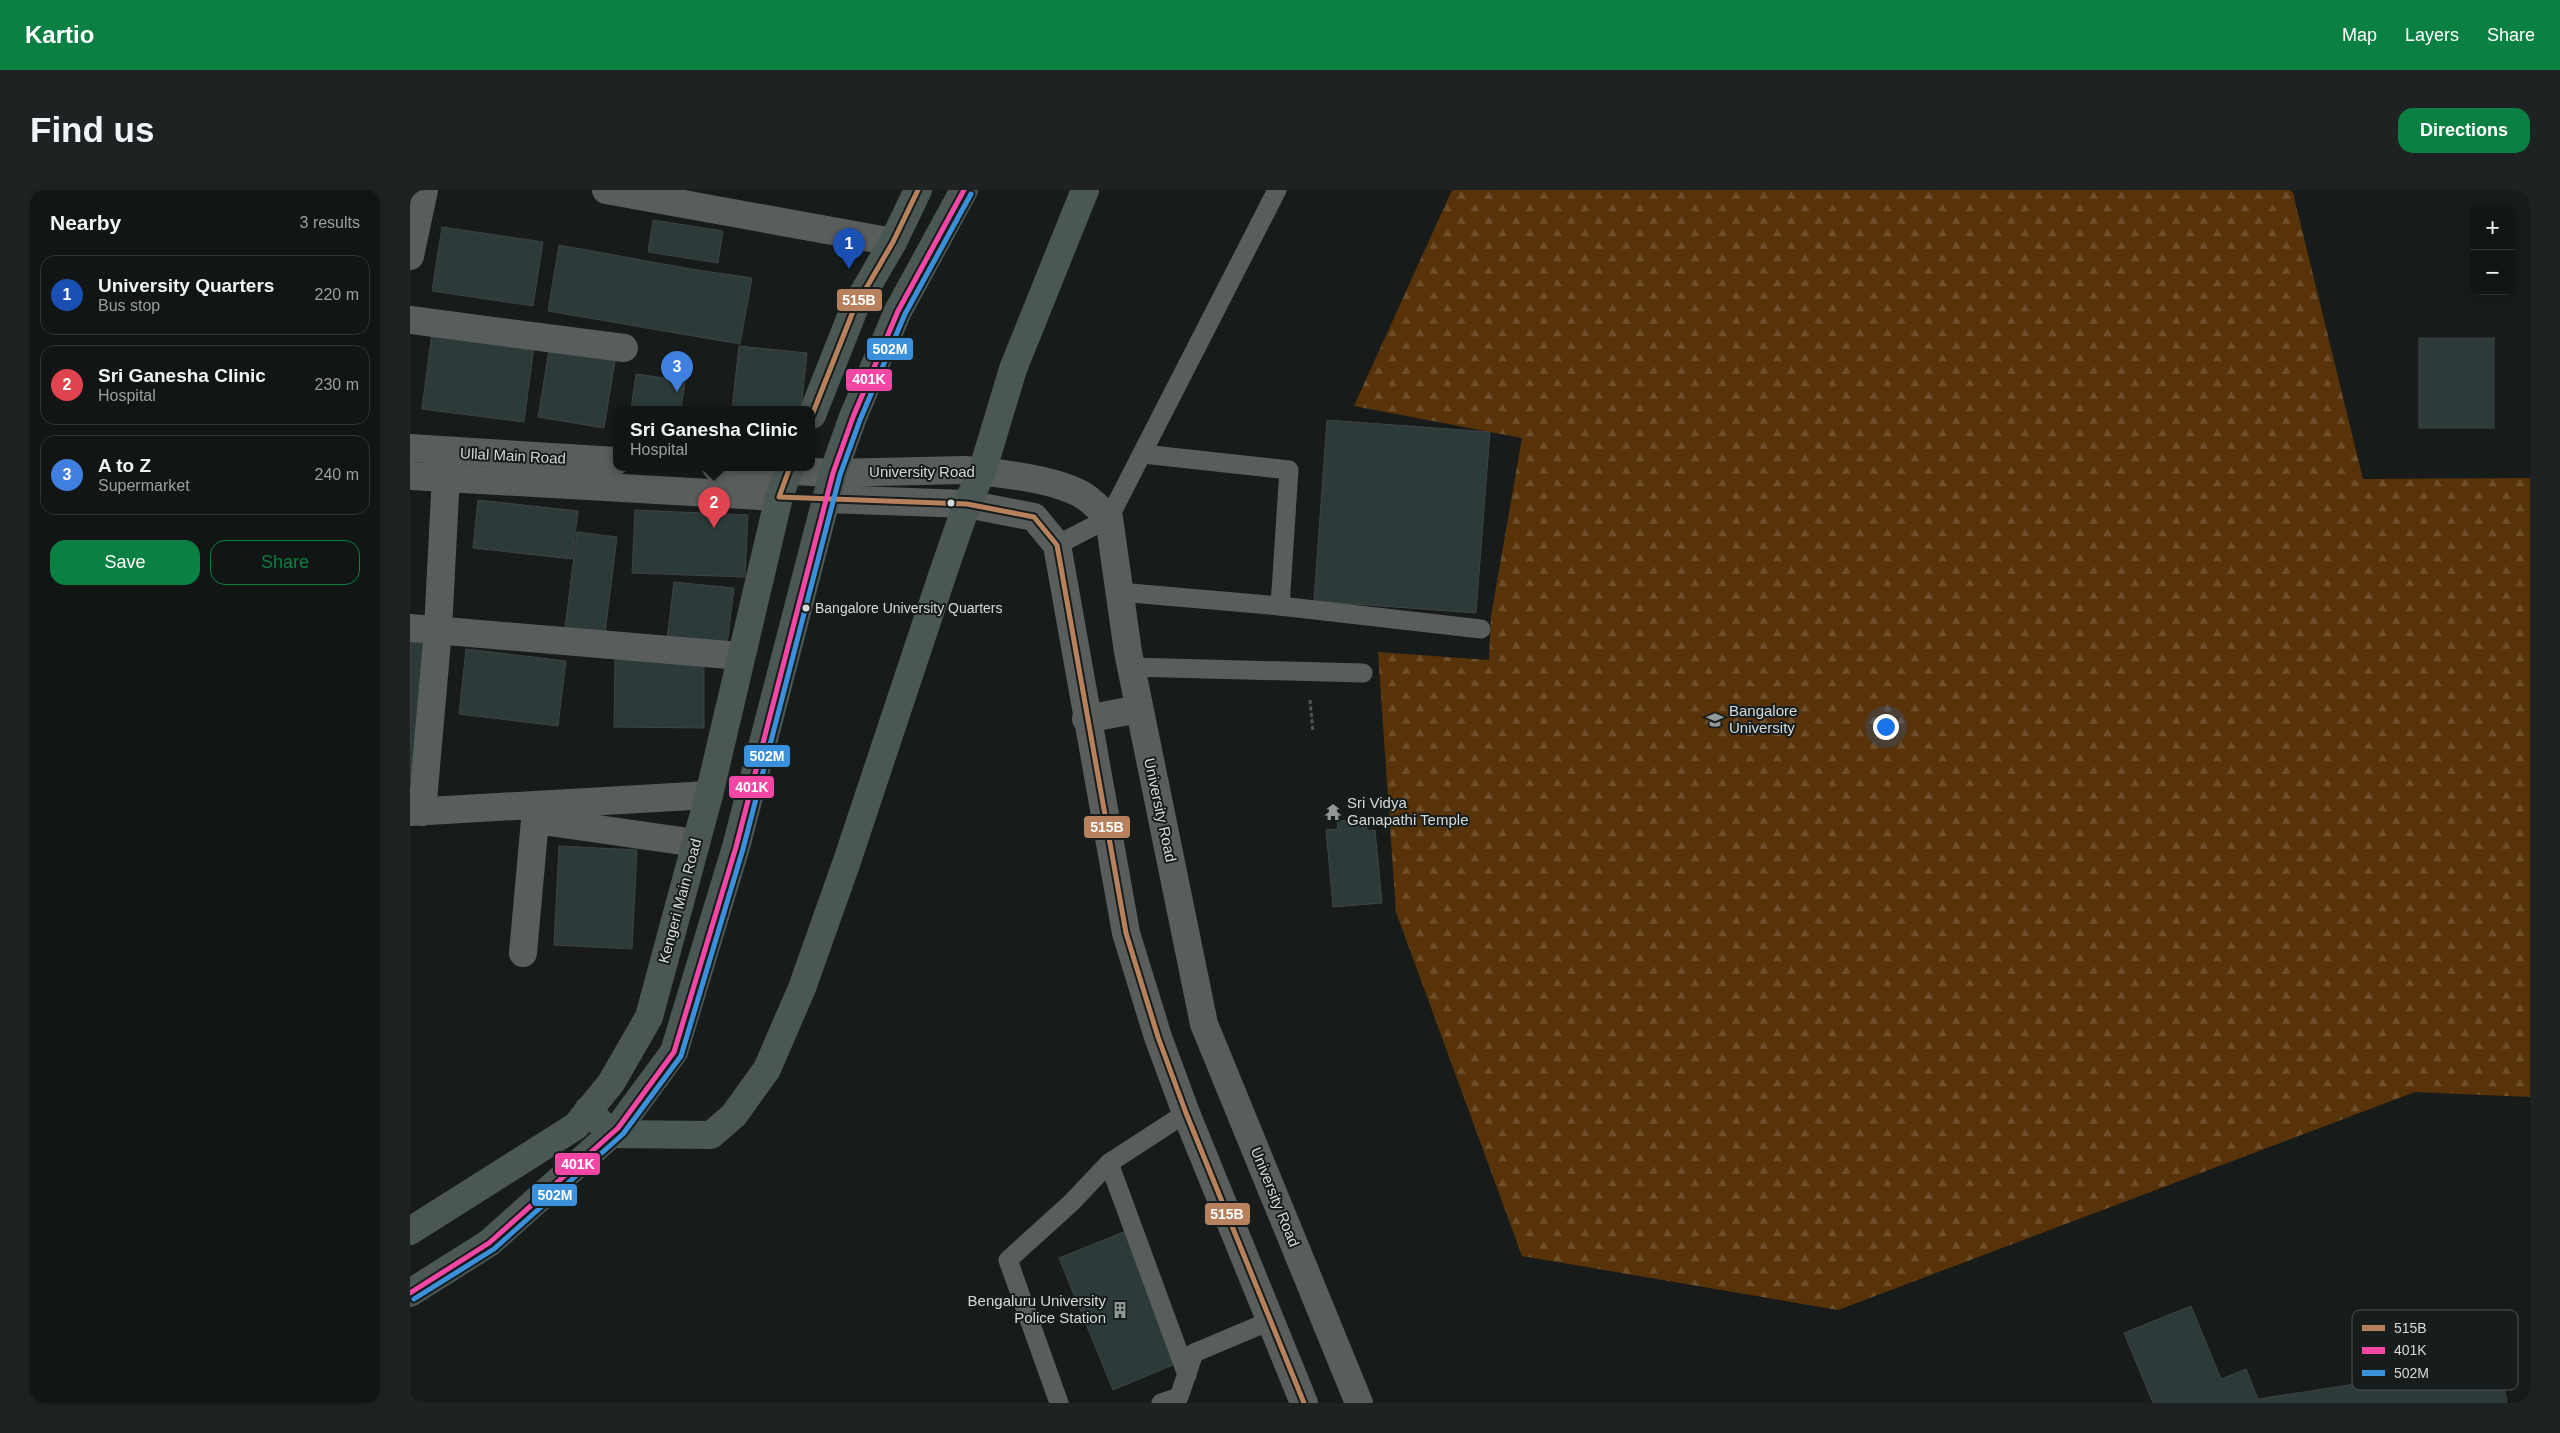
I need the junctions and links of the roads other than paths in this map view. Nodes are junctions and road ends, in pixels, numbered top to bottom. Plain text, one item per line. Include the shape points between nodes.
1 (424, 190) edge
2 (606, 190) edge
3 (918, 190) edge
4 (964, 190) edge
5 (1085, 190) edge
6 (1277, 190) edge
7 (893, 242) junction
8 (410, 256) edge
9 (410, 320) edge
10 (624, 348) dead end
11 (815, 406) edge
12 (410, 448) edge
13 (1142, 454) junction
14 (613, 461) edge
15 (446, 465) junction
16 (789, 471) edge
17 (815, 471) edge
18 (982, 472) junction
19 (833, 473) junction
20 (410, 476) edge
21 (779, 498) junction
22 (826, 499) junction
23 (967, 504) junction
24 (1109, 518) junction
25 (1057, 545) junction
26 (1119, 592) junction
27 (1280, 606) junction
28 (410, 628) edge
29 (1481, 628) dead end
30 (438, 630) junction
31 (740, 656) junction
32 (1131, 667) junction
33 (1363, 673) dead end
34 (1139, 709) junction
35 (1086, 719) junction
36 (709, 795) junction
37 (416, 812) edge
38 (696, 843) junction
39 (523, 953) dead end
40 (588, 1110) junction
41 (1186, 1113) junction
42 (611, 1134) junction
43 (1109, 1163) junction
44 (410, 1231) edge
45 (410, 1293) edge
46 (1270, 1321) junction
47 (1187, 1374) junction
48 (1059, 1403) edge
49 (1161, 1403) edge
50 (1304, 1403) edge
51 (1359, 1403) edge

1 - 8 main road
2 - 7 main road
3 - 7 main road
4 - 19 main road via 898,311
5 - 18 main road via 1013,369
6 - 13 lane
7 - 11 main road via 854,309
9 - 10 main road
12 - 15 main road, Ullal Main Road
13 - 24 lane
13 - 27 lane via 1289,470
14 - 15 main road, Ullal Main Road
15 - 20 main road
15 - 21 main road
15 - 30 main road
16 - 21 main road, Kengeri Main Road
17 - 19 main road, University Road
18 - 19 main road, University Road
18 - 23 main road
18 - 24 main road, University Road via 1048,483 1080,494
19 - 22 main road
21 - 31 main road, Kengeri Main Road
22 - 23 main road, University Road
22 - 42 main road via 736,847 674,1052
23 - 25 main road, University Road via 1034,516
23 - 42 main road via 846,864 802,988 767,1068 734,1115 711,1135
24 - 25 lane
24 - 26 main road, University Road
25 - 35 main road, University Road
26 - 27 lane
26 - 32 main road, University Road
27 - 29 lane
28 - 30 main road
30 - 31 main road
30 - 37 main road
31 - 36 main road, Kengeri Main Road
32 - 33 lane
32 - 34 main road, University Road
34 - 35 main road
34 - 51 main road, University Road via 1204,1024
35 - 41 main road, University Road via 1126,933 1158,1037
36 - 37 main road
36 - 38 main road, Kengeri Main Road
38 - 39 main road via 535,820
38 - 40 main road, Kengeri Main Road via 649,1017 611,1083
40 - 42 main road
40 - 44 main road, Kengeri Main Road via 576,1126
41 - 43 lane
41 - 46 main road, University Road
42 - 45 main road via 489,1244
43 - 47 lane
43 - 48 lane via 1071,1203 1008,1260
46 - 47 lane via 1194,1353
46 - 50 main road, University Road
47 - 49 lane via 1179,1397

